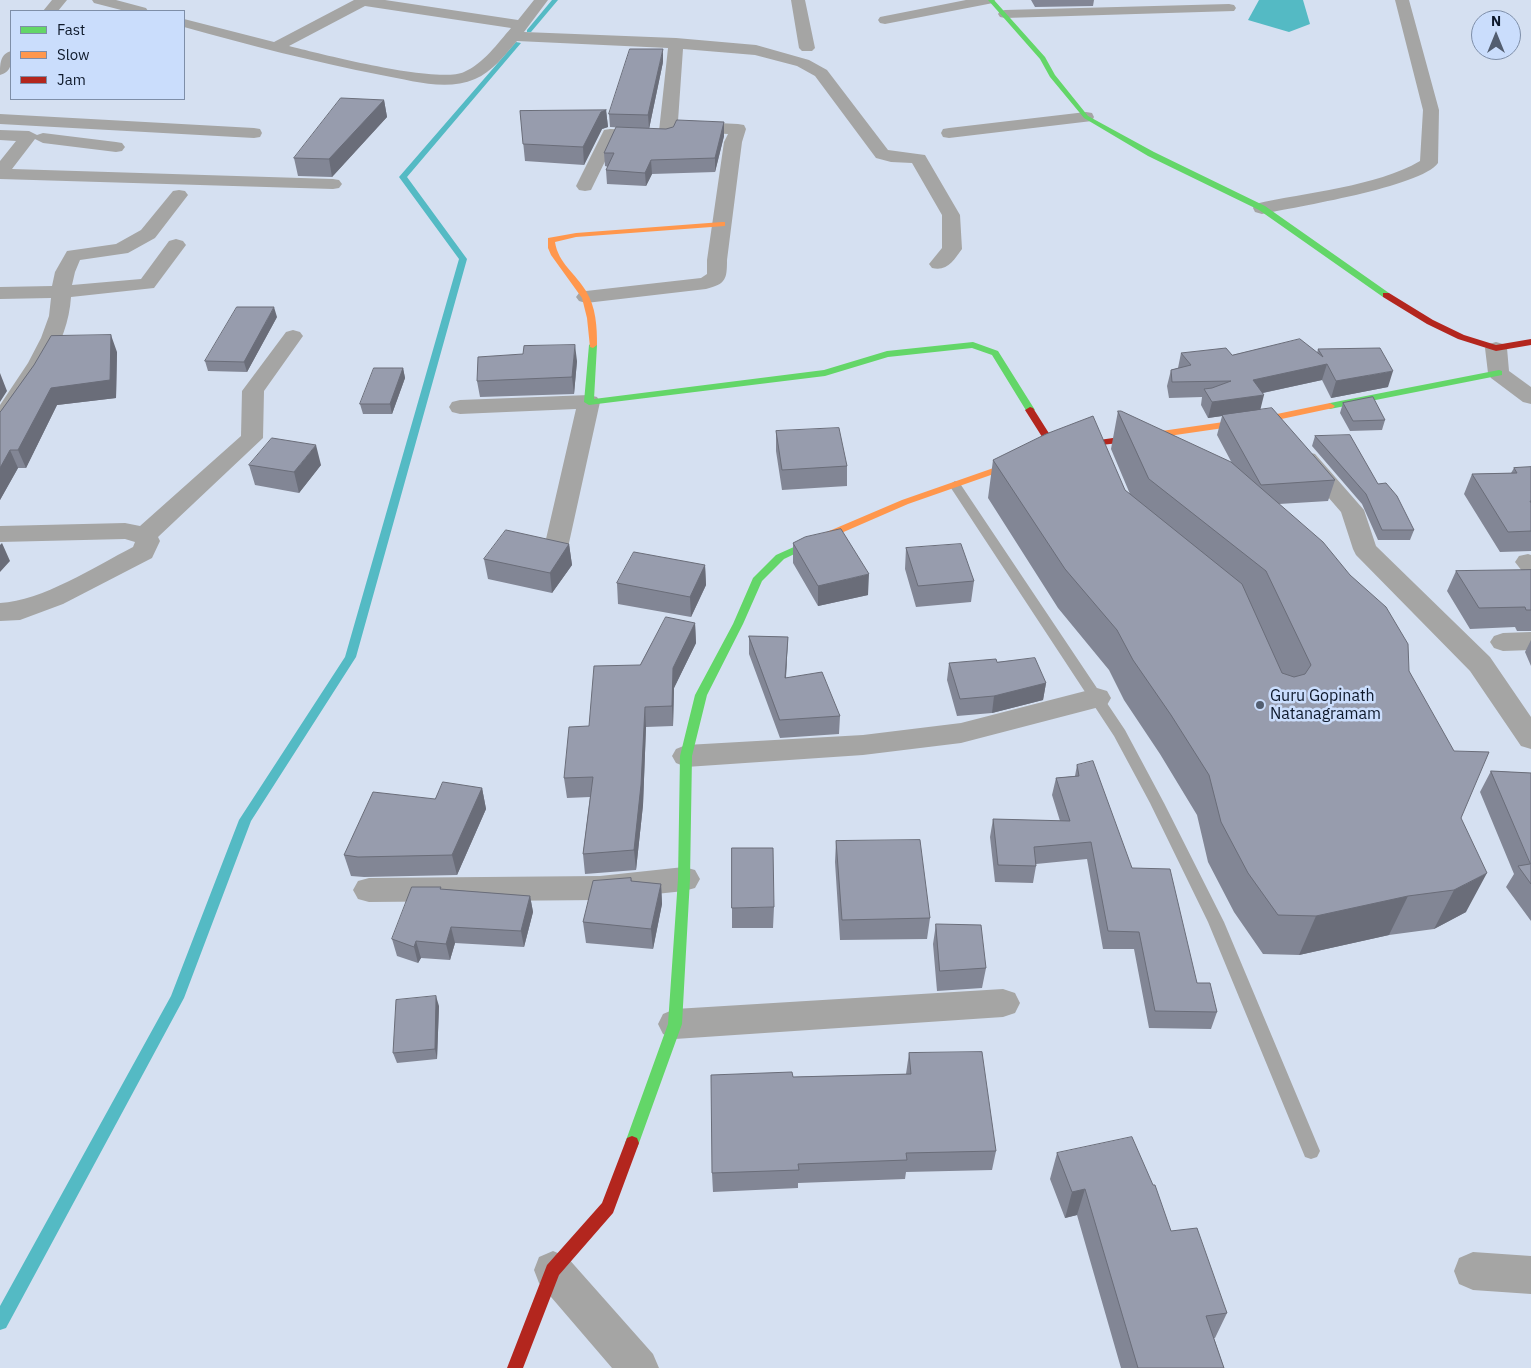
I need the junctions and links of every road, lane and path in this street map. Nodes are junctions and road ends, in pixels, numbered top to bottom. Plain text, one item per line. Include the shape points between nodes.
1 (60, 0) edge
2 (99, 0) edge
3 (541, 0) edge
4 (798, 0) edge
5 (990, 0) edge
6 (1402, 0) edge
7 (1229, 8) dead end
8 (51, 10) edge
9 (137, 10) edge
10 (1005, 14) junction
11 (885, 20) dead end
12 (185, 23) edge
13 (516, 31) junction
14 (676, 44) junction
15 (275, 47) junction
16 (807, 48) dead end
17 (10, 57) edge
18 (0, 72) edge
19 (1086, 117) junction
20 (0, 119) edge
21 (669, 126) junction
22 (254, 133) dead end
23 (949, 133) dead end
24 (0, 135) edge
25 (29, 136) junction
26 (116, 147) dead end
27 (0, 173) edge
28 (334, 184) dead end
29 (585, 186) dead end
30 (179, 195) dead end
31 (1262, 208) junction
32 (722, 224) junction
33 (176, 245) dead end
34 (940, 264) dead end
35 (61, 292) junction
36 (0, 293) edge
37 (586, 297) junction
38 (293, 336) dead end
39 (1531, 342) edge
40 (1496, 348) junction
41 (1499, 373) junction
42 (1531, 397) edge
43 (588, 402) junction
44 (460, 407) dead end
45 (1272, 418) junction
46 (0, 422) edge
47 (1095, 443) junction
48 (1046, 452) junction
49 (1106, 470) edge
50 (955, 485) junction
51 (0, 534) edge
52 (144, 536) junction
53 (555, 552) edge
54 (3, 616) edge
55 (1531, 640) edge
56 (1502, 642) dead end
57 (1097, 698) junction
58 (1531, 740) edge
59 (686, 756) junction
60 (684, 879) junction
61 (369, 890) dead end
62 (1003, 1003) dead end
63 (675, 1024) junction
64 (1311, 1151) dead end
65 (553, 1270) junction
66 (1473, 1271) dead end
67 (1531, 1275) edge
68 (515, 1368) edge
69 (639, 1368) edge

1 - 8 street
2 - 9 street
3 - 13 street
4 - 16 street
5 - 10 street
5 - 11 street
6 - 31 street via 1431,110 1429,163 1401,177
7 - 10 street
10 - 19 street via 1043,58 1052,76
12 - 15 street
13 - 14 street
13 - 15 street via 363,2
13 - 15 street via 478,71 449,80 331,61
14 - 21 street
14 - 34 street via 756,50 803,63 821,73 882,154 919,159 951,215 952,249
17 - 18 street
19 - 23 street
19 - 31 street via 1151,154
20 - 22 street
21 - 29 street via 666,136 610,134
21 - 32 street via 738,129 733,142
24 - 25 street
25 - 26 street
25 - 27 street
27 - 28 street
30 - 35 street via 148,234 121,248 74,255 66,264
31 - 40 street via 1378,290 1430,322 1461,337
32 - 37 street via 717,277 713,280
32 - 37 street via 551,240 553,254
33 - 35 street via 147,284
35 - 36 street
35 - 46 street via 58,324 32,376
37 - 43 street via 592,334
38 - 52 street via 253,391 252,438
39 - 40 street
40 - 41 street
41 - 42 street
41 - 45 street
43 - 44 street
43 - 48 street via 825,373 887,354 973,345 995,353
43 - 53 street
45 - 47 street
45 - 58 street via 1352,510 1365,549 1480,664
47 - 48 street
47 - 49 street
48 - 50 street
50 - 57 lane
50 - 59 street via 824,536 780,558 757,580 701,694
51 - 52 street via 125,531
52 - 54 street via 148,541 143,552 54,598
55 - 56 street
57 - 59 street via 961,733 864,745
57 - 64 lane via 1157,803 1216,922
59 - 60 street
60 - 61 street via 600,888
60 - 63 street
62 - 63 street
63 - 65 street via 608,1208
65 - 68 street
65 - 69 street
66 - 67 street

